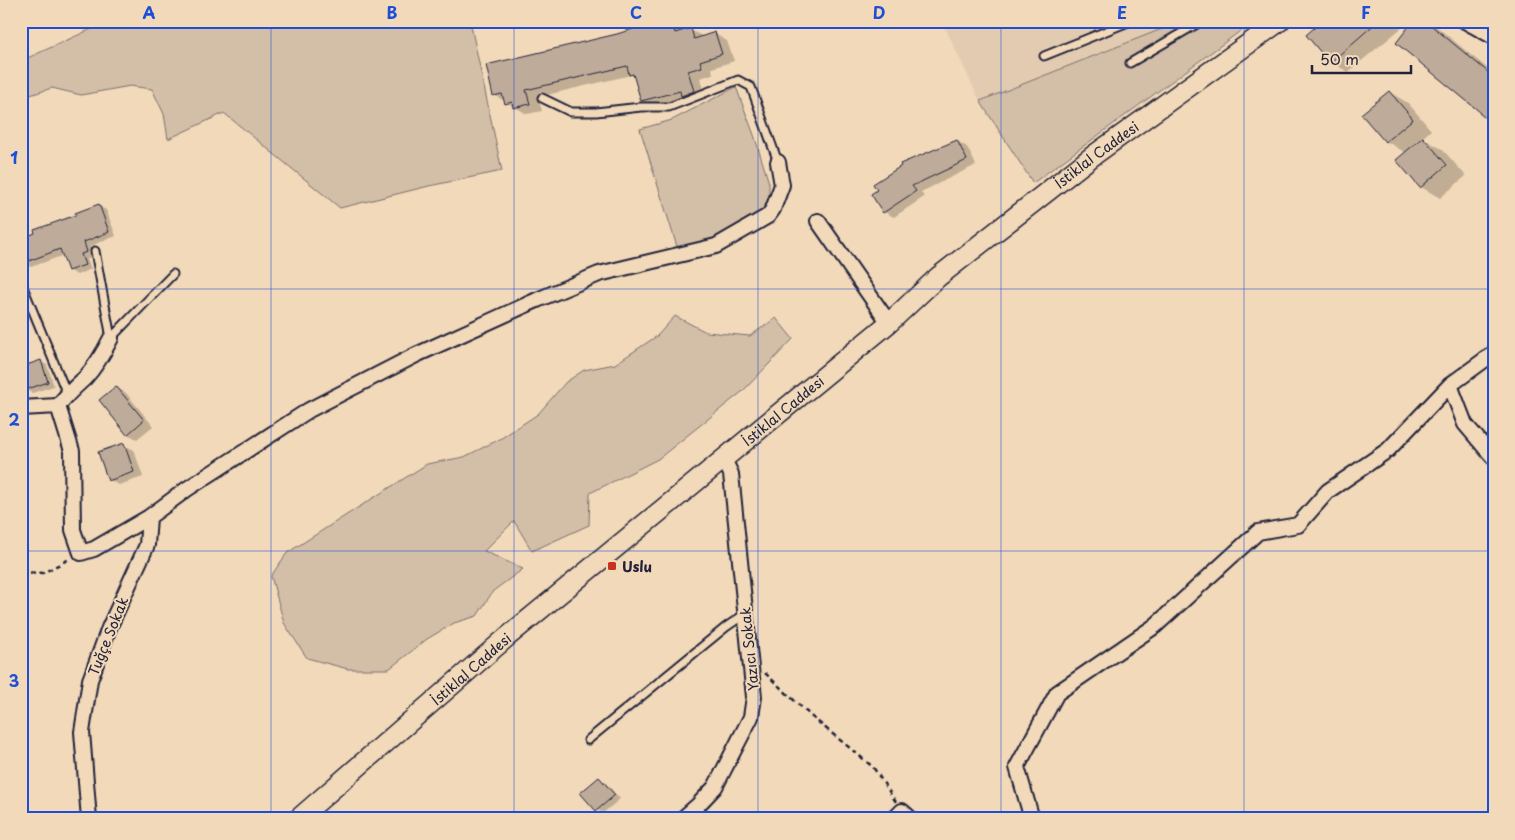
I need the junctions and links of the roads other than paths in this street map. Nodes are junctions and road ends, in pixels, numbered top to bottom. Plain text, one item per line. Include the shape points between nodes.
1 (1131, 21) edge
2 (1202, 21) edge
3 (1465, 21) edge
4 (1278, 22) edge
5 (1494, 37) edge
6 (1044, 56) dead end
7 (1130, 63) dead end
8 (542, 98) dead end
9 (778, 162) joint
10 (818, 221) dead end
11 (95, 251) dead end
12 (173, 274) dead end
13 (21, 282) edge
14 (889, 323) junction
15 (111, 338) junction
16 (1494, 354) edge
17 (1450, 385) junction
18 (67, 394) junction
19 (58, 406) junction
20 (21, 408) edge
21 (1493, 457) edge
22 (724, 459) junction
23 (149, 517) junction
24 (745, 614) junction
25 (588, 740) dead end
26 (316, 812) edge
27 (90, 819) edge
28 (298, 819) edge
29 (682, 819) edge
30 (1032, 819) edge

1 - 6 lane
2 - 7 lane
3 - 5 street
4 - 14 main road, İstiklal Caddesi via 1094,155 938,277
8 - 9 lane via 572,112 669,107 738,80 751,87
9 - 23 street via 782,185 768,216 716,246 599,274 416,355 309,410
10 - 14 street
11 - 15 lane
12 - 15 lane
13 - 18 lane
14 - 22 main road, İstiklal Caddesi
15 - 18 street via 85,377
16 - 17 street
17 - 21 street via 1466,424
17 - 30 street via 1388,450 1328,491 1298,525 1258,532 1155,626 1057,693 1017,767
18 - 19 street
19 - 20 street
19 - 23 street via 72,451 73,530 81,553 94,549
22 - 24 street, Yazıcı Sokak via 731,474
22 - 26 main road, İstiklal Caddesi via 508,637
23 - 27 street, Tuğçe Sokak via 147,545 109,628 90,680 82,732
24 - 25 lane
24 - 29 street, Yazıcı Sokak via 754,697 751,717 715,787
26 - 28 main road, İstiklal Caddesi

